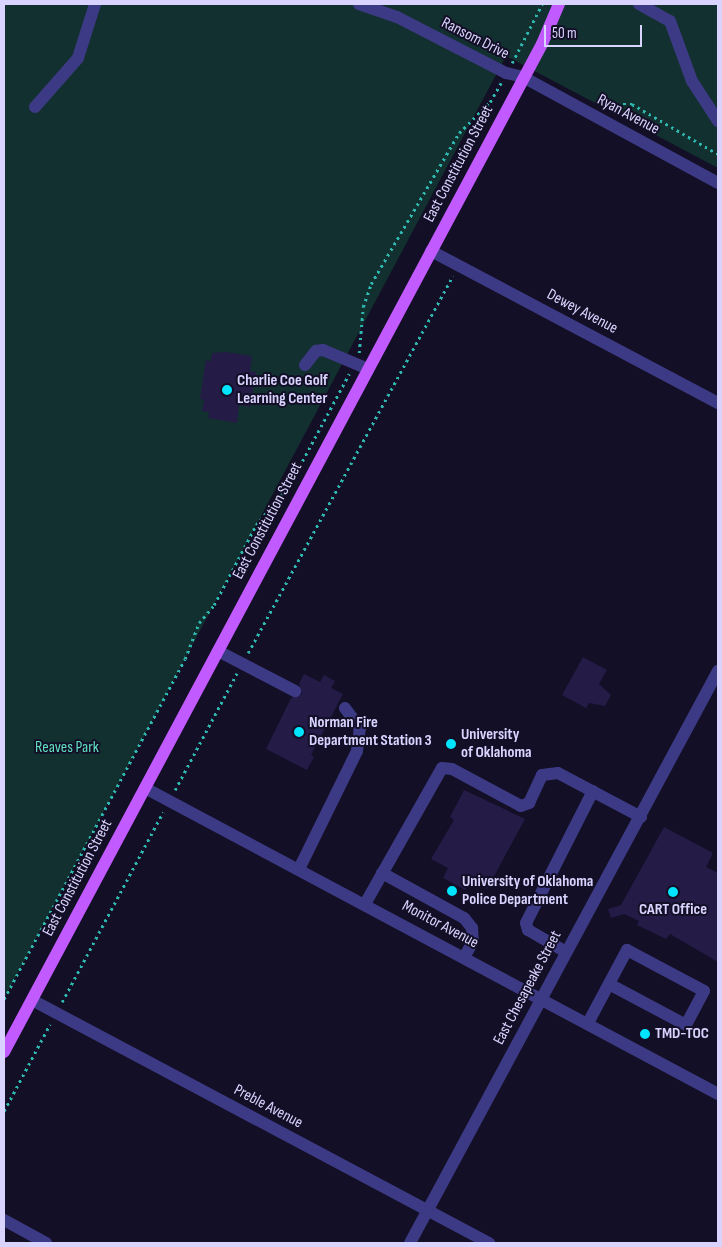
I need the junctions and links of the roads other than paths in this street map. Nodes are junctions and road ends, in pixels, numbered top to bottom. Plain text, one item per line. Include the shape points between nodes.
1 (95, 4) edge
2 (359, 4) edge
3 (559, 4) edge
4 (639, 4) edge
5 (668, 4) edge
6 (670, 21) junction
7 (523, 77) junction
8 (36, 107) dead end
9 (718, 121) edge
10 (718, 182) edge
11 (431, 250) junction
12 (305, 365) dead end
13 (368, 369) junction
14 (718, 403) edge
15 (218, 651) junction
16 (718, 670) edge
17 (295, 690) dead end
18 (345, 708) dead end
19 (145, 788) junction
20 (593, 791) junction
21 (641, 817) junction
22 (300, 869) junction
23 (382, 873) junction
24 (365, 904) junction
25 (566, 952) junction
26 (465, 956) junction
27 (609, 984) junction
28 (541, 998) junction
29 (32, 1000) junction
30 (588, 1023) junction
31 (4, 1052) edge
32 (718, 1094) edge
33 (428, 1211) junction
34 (4, 1220) edge
35 (46, 1243) edge
36 (410, 1243) edge
37 (489, 1243) edge

1 - 8 street via 78,58
2 - 7 street, Ransom Drive via 397,17 506,73
3 - 7 main road, East Constitution Street
4 - 6 street
5 - 6 street
6 - 9 street via 692,81
7 - 10 street, Ryan Avenue
7 - 11 main road, East Constitution Street
11 - 13 main road, East Constitution Street
11 - 14 street, Dewey Avenue
12 - 13 street via 316,351 323,350
13 - 15 main road, East Constitution Street
15 - 17 street
15 - 19 main road, East Constitution Street
16 - 21 street, East Chesapeake Street
18 - 22 street via 360,728 357,751
19 - 22 street, Monitor Avenue
19 - 29 main road, East Constitution Street
20 - 21 street
20 - 23 street via 558,773 548,772 542,775 529,804 521,806 452,769 442,768
20 - 25 street via 526,923 528,930
21 - 25 street, East Chesapeake Street
22 - 24 street, Monitor Avenue
23 - 24 street
23 - 26 street via 464,918 472,928 473,941
24 - 26 street, Monitor Avenue
25 - 28 street, East Chesapeake Street
26 - 28 street, Monitor Avenue
27 - 27 street via 628,950 704,991 686,1025
27 - 30 street
28 - 30 street, Monitor Avenue
28 - 33 street, East Chesapeake Street
29 - 31 main road, East Constitution Street
29 - 33 street, Preble Avenue
30 - 32 street, Monitor Avenue
33 - 36 street, East Chesapeake Street
33 - 37 street, Preble Avenue
34 - 35 street

